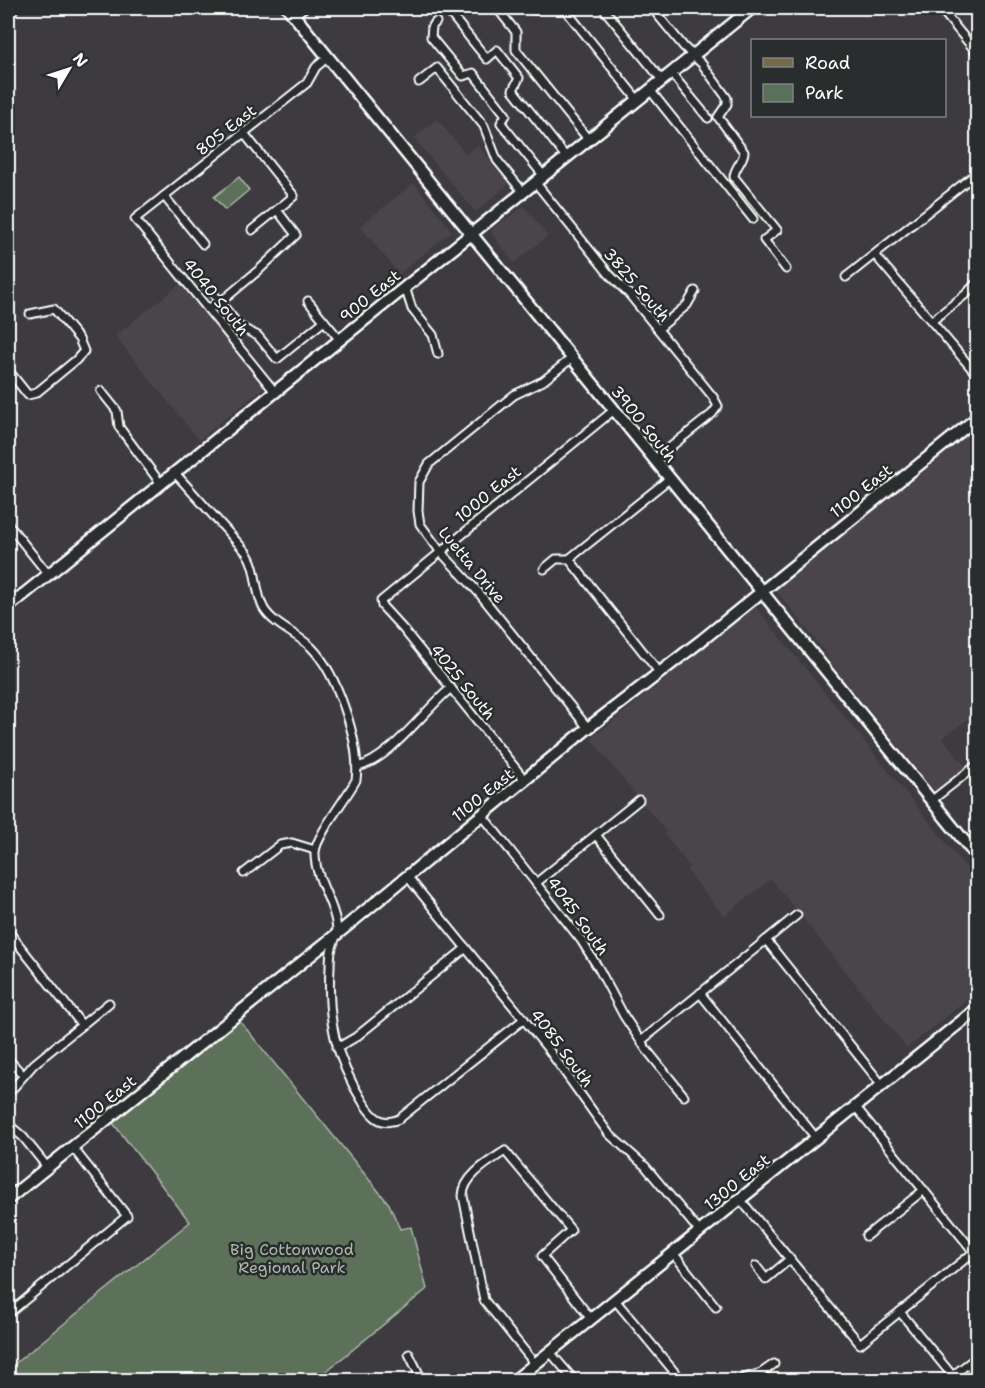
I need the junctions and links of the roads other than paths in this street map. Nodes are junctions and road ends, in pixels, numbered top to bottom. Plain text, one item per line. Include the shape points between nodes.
1 (12, 8) edge
2 (304, 8) edge
3 (497, 8) edge
4 (564, 8) edge
5 (603, 8) edge
6 (652, 8) edge
7 (752, 8) edge
8 (940, 8) edge
9 (8, 11) edge
10 (291, 11) edge
11 (449, 12) dead end
12 (436, 22) dead end
13 (978, 54) edge
14 (692, 55) junction
15 (328, 57) junction
16 (666, 76) junction
17 (419, 82) dead end
18 (650, 90) junction
19 (637, 99) junction
20 (708, 118) dead end
21 (243, 132) junction
22 (588, 139) junction
23 (566, 156) junction
24 (978, 172) edge
25 (539, 178) junction
26 (523, 192) junction
27 (164, 196) junction
28 (277, 210) junction
29 (135, 219) joint
30 (753, 219) dead end
31 (252, 230) dead end
32 (471, 234) junction
33 (202, 244) dead end
34 (875, 255) junction
35 (786, 268) dead end
36 (846, 277) dead end
37 (978, 281) edge
38 (204, 282) dead end
39 (405, 287) junction
40 (695, 291) dead end
41 (218, 300) junction
42 (308, 301) dead end
43 (208, 309) junction
44 (30, 314) dead end
45 (324, 321) junction
46 (933, 321) junction
47 (658, 329) junction
48 (340, 340) junction
49 (438, 354) dead end
50 (572, 358) junction
51 (8, 370) edge
52 (978, 376) edge
53 (101, 391) dead end
54 (275, 392) junction
55 (614, 410) junction
56 (978, 417) edge
57 (654, 460) junction
58 (174, 473) junction
59 (669, 479) junction
60 (161, 483) junction
61 (8, 524) edge
62 (440, 551) junction
63 (569, 560) junction
64 (544, 569) dead end
65 (48, 574) junction
66 (761, 592) junction
67 (381, 601) joint
68 (8, 607) edge
69 (660, 672) junction
70 (451, 688) junction
71 (588, 728) junction
72 (978, 764) edge
73 (357, 767) junction
74 (525, 780) junction
75 (639, 800) dead end
76 (931, 801) junction
77 (482, 815) junction
78 (596, 835) junction
79 (315, 850) junction
80 (978, 858) edge
81 (244, 873) dead end
82 (407, 876) junction
83 (536, 883) junction
84 (660, 915) dead end
85 (797, 915) dead end
86 (8, 932) edge
87 (337, 934) junction
88 (766, 940) junction
89 (466, 948) junction
90 (700, 993) junction
91 (109, 1003) dead end
92 (978, 1008) edge
93 (524, 1019) junction
94 (82, 1025) junction
95 (641, 1041) junction
96 (337, 1048) junction
97 (8, 1059) edge
98 (23, 1075) junction
99 (882, 1085) junction
100 (8, 1094) edge
101 (684, 1096) dead end
102 (855, 1106) junction
103 (8, 1124) edge
104 (816, 1138) junction
105 (73, 1148) junction
106 (48, 1168) junction
107 (924, 1190) junction
108 (740, 1198) junction
109 (8, 1199) edge
110 (699, 1231) junction
111 (866, 1236) dead end
112 (672, 1253) junction
113 (790, 1259) junction
114 (756, 1266) dead end
115 (615, 1300) junction
116 (716, 1307) dead end
117 (900, 1312) junction
118 (8, 1314) edge
119 (591, 1319) junction
120 (550, 1352) junction
121 (409, 1354) dead end
122 (978, 1356) edge
123 (535, 1364) junction
124 (774, 1364) dead end
125 (952, 1379) edge
126 (422, 1380) edge
127 (514, 1380) edge
128 (574, 1380) edge
129 (681, 1380) edge
130 (738, 1380) edge

1 - 9 main road
2 - 10 street
3 - 22 street via 516,32 516,50
4 - 19 street
5 - 16 street
6 - 14 street
7 - 14 main road, 900 East
8 - 13 street
10 - 15 main road, 3900 South
11 - 23 street via 487,59 497,50 519,78 513,90
12 - 25 street, 3825 South via 431,37 463,76 473,73 506,115 501,123
14 - 16 main road, 900 East
14 - 35 street via 728,98 717,117 744,152 734,177 777,230 764,240
15 - 21 street, 805 East via 316,67 307,83
15 - 32 main road, 3900 South
16 - 18 main road, 900 East
16 - 20 street
17 - 26 street via 437,68 484,126 497,160
18 - 19 main road, 900 East
18 - 30 street
19 - 22 main road, 900 East
21 - 27 street, 805 East
21 - 28 street via 294,196
22 - 23 main road, 900 East
23 - 25 main road, 900 East
24 - 34 street
25 - 26 main road, 900 East
25 - 47 street, 3825 South via 609,274
26 - 32 main road, 900 East
27 - 29 street, 805 East
27 - 33 street
28 - 31 street
28 - 41 street via 296,235 228,296
29 - 43 street, 4040 South
32 - 39 main road, 900 East
32 - 50 main road, 3900 South
34 - 36 street
34 - 46 street
37 - 46 street
38 - 41 street
39 - 48 main road, 900 East
39 - 49 street via 412,309 433,335
40 - 47 street via 687,305
41 - 43 street
41 - 45 street via 243,330 258,336 277,359
42 - 45 street
43 - 54 street, 4040 South
44 - 51 street via 54,309 84,351 36,393 27,395
45 - 48 street
46 - 52 street
47 - 57 street, 3825 South via 717,406
48 - 54 main road, 900 East
50 - 55 main road, 3900 South
50 - 62 street, Luetta Drive via 543,381 508,399 422,474 418,495 420,524
53 - 60 street via 117,411 119,428
54 - 58 main road, 900 East
55 - 57 main road, 3900 South
55 - 62 street, 1000 East
56 - 66 main road, 1100 East
57 - 59 main road, 3900 South
58 - 60 main road, 900 East
58 - 73 street via 249,556 267,613 311,647 322,663 348,717
59 - 63 street
59 - 66 main road, 3900 South
60 - 65 main road, 900 East
61 - 65 street
62 - 67 street, 1000 East
62 - 71 street, Luetta Drive
63 - 64 street via 556,559
63 - 69 street
65 - 68 main road, 900 East
66 - 69 main road, 1100 East
66 - 76 main road, 3900 South
67 - 70 street, 4025 South
69 - 71 main road, 1100 East
70 - 73 street via 406,733 370,763
70 - 74 street, 4025 South
71 - 74 main road, 1100 East
72 - 76 street
73 - 79 street via 356,780
74 - 77 main road, 1100 East
75 - 78 street
76 - 80 main road, 3900 South
77 - 82 main road, 1100 East
77 - 83 street, 4045 South
78 - 83 street
78 - 84 street
79 - 81 street via 292,843 280,844
79 - 87 street
82 - 87 main road, 1100 East
82 - 89 street, 4085 South
83 - 95 street, 4045 South via 591,955
85 - 88 street
86 - 94 street
87 - 96 street via 332,949 330,988
87 - 105 main road, 1100 East
88 - 90 street
88 - 99 street
89 - 93 street, 4085 South
89 - 96 street
90 - 95 street
90 - 104 street
91 - 94 street
92 - 99 main road, 1300 East
93 - 96 street via 399,1119 385,1122 370,1113 349,1080
93 - 110 street, 4085 South via 609,1134 650,1170
94 - 98 street
95 - 101 street, 4045 South
97 - 98 street
98 - 100 street
99 - 102 main road, 1300 East
102 - 104 main road, 1300 East
102 - 107 street
103 - 106 street
104 - 108 main road, 1300 East
105 - 106 main road, 1100 East
105 - 118 street via 128,1216
106 - 109 main road, 1100 East
107 - 111 street
107 - 117 street via 974,1252
108 - 110 main road, 1300 East
108 - 113 street
110 - 112 main road, 1300 East
112 - 115 main road, 1300 East
112 - 116 street
113 - 114 street via 766,1279
113 - 117 street via 860,1344
115 - 119 main road, 1300 East
115 - 129 street
117 - 125 street
119 - 120 main road, 1300 East
119 - 123 street via 542,1256 571,1230 505,1151 468,1180 463,1196 484,1300
120 - 123 main road, 1300 East
120 - 128 street
121 - 126 street
122 - 125 street
123 - 127 main road, 1300 East
124 - 130 street

